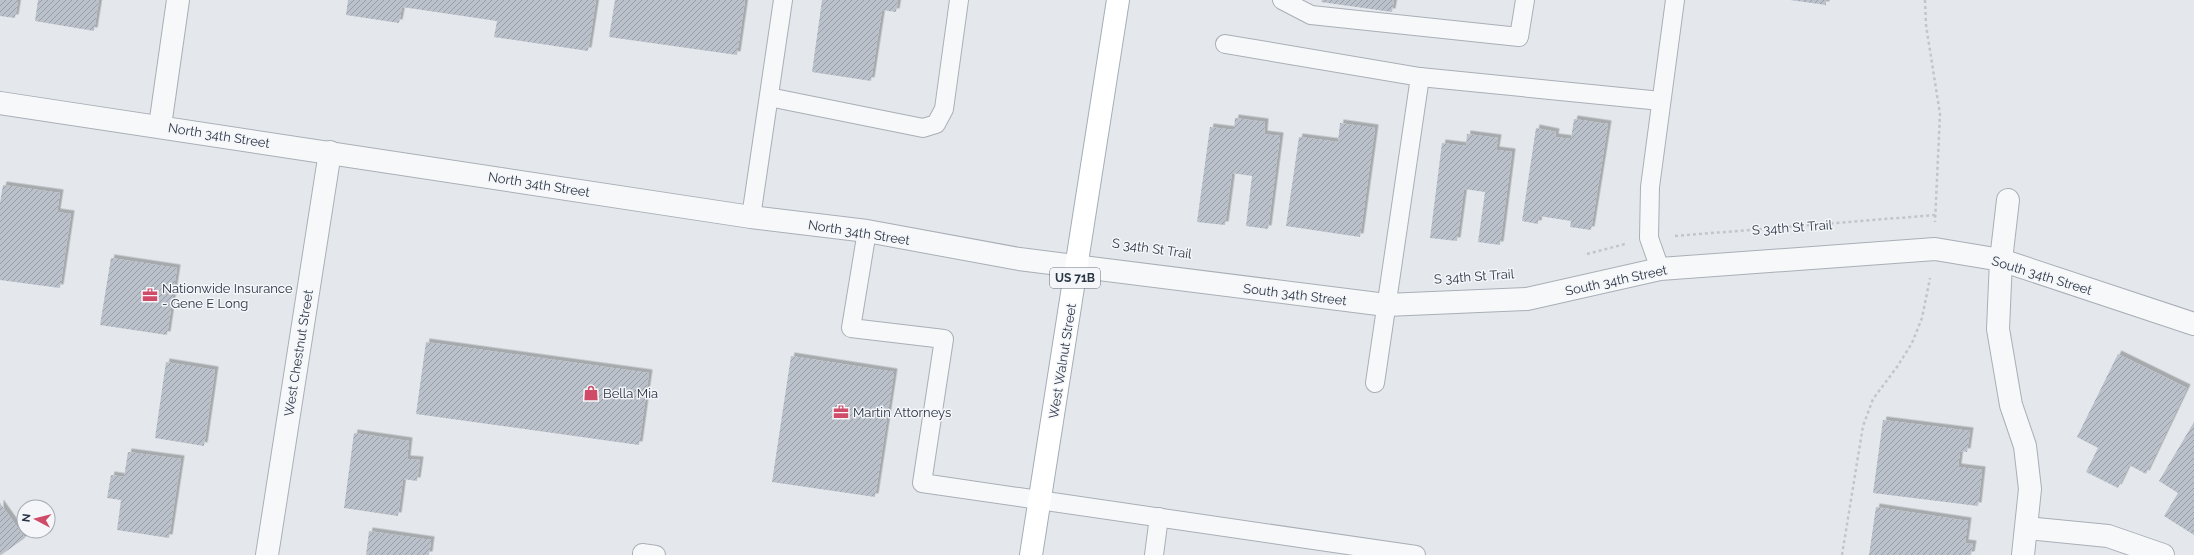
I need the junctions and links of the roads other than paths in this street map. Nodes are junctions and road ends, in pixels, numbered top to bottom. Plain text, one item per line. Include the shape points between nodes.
1 (178, 0) edge
2 (783, 0) edge
3 (959, 0) edge
4 (1118, 0) edge
5 (1282, 0) edge
6 (1525, 0) edge
7 (1675, 0) edge
8 (1225, 44) dead end
9 (1420, 77) junction
10 (769, 97) junction
11 (1661, 101) junction
12 (0, 103) edge
13 (160, 126) junction
14 (330, 152) junction
15 (2008, 200) dead end
16 (751, 217) junction
17 (867, 231) junction
18 (2001, 260) junction
19 (1077, 266) junction
20 (1660, 269) junction
21 (1386, 305) junction
22 (2194, 324) edge
23 (1375, 382) dead end
24 (1040, 500) junction
25 (1159, 518) junction
26 (2027, 528) junction
27 (266, 555) edge
28 (642, 555) edge
29 (656, 555) edge
30 (1031, 555) edge
31 (1154, 555) edge
32 (1416, 555) edge
33 (2023, 555) edge
34 (2163, 555) edge

1 - 13 street
2 - 10 lane
3 - 10 lane via 944,109 936,124 923,128
4 - 19 main road, West Walnut Street / US 71B
5 - 6 lane via 1311,15 1519,37
7 - 11 lane
8 - 9 lane
9 - 11 lane
9 - 21 lane
10 - 16 lane
11 - 20 lane via 1650,187 1649,238
12 - 13 street, North 34th Street
13 - 14 street, North 34th Street
14 - 16 street, North 34th Street
14 - 27 street, West Chestnut Street
15 - 18 street
16 - 17 street, North 34th Street
17 - 19 street, North 34th Street via 1019,259
17 - 24 lane via 851,328 944,339 922,483
18 - 20 street, South 34th Street via 1935,249
18 - 22 street, South 34th Street
18 - 26 street via 1998,329 2011,405 2025,446 2030,489
19 - 21 street, South 34th Street
19 - 24 main road, West Walnut Street / US 71B
20 - 21 street, South 34th Street via 1527,299
21 - 23 lane
24 - 25 lane
24 - 30 main road, West Walnut Street / US 71B
25 - 31 lane
25 - 32 lane
26 - 33 street
26 - 34 street via 2108,536
28 - 29 lane

